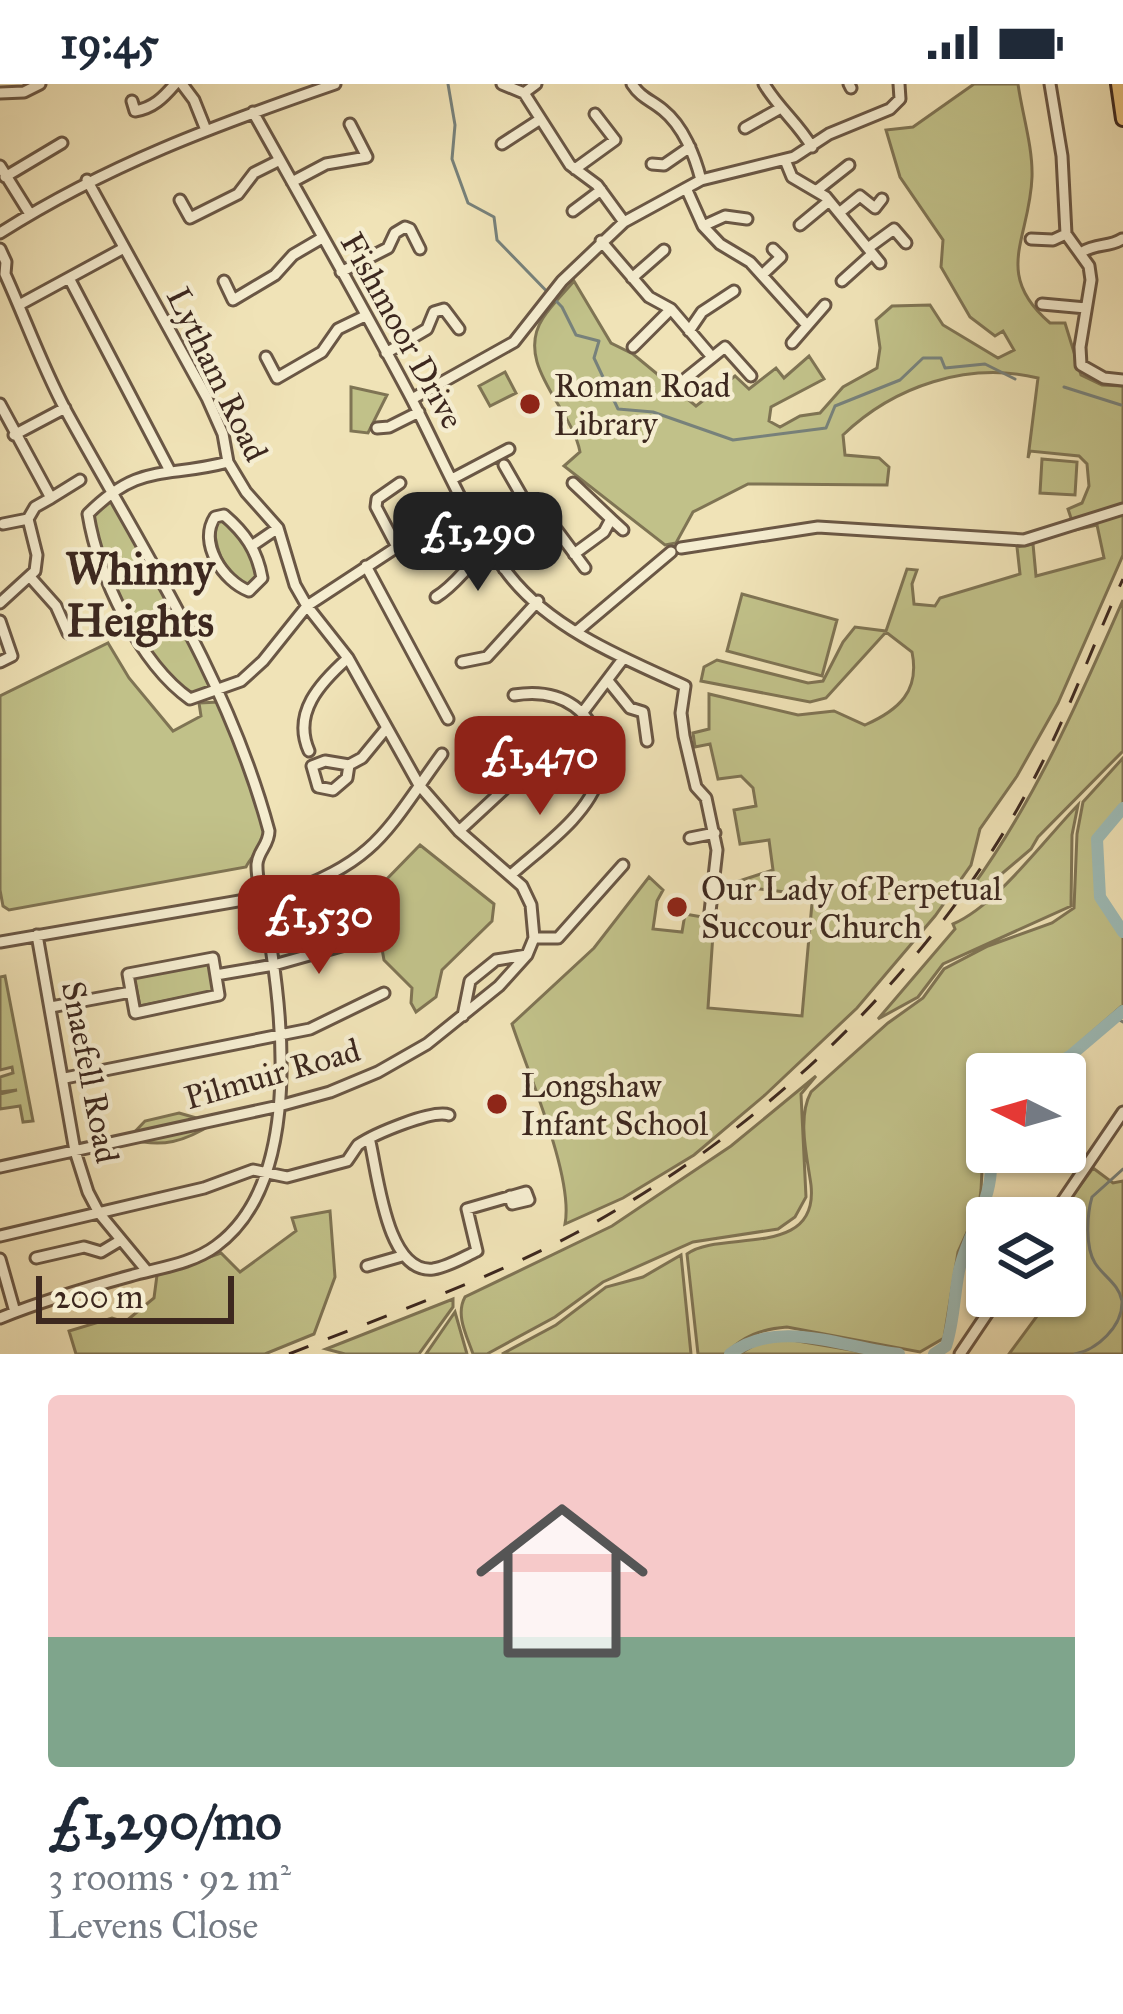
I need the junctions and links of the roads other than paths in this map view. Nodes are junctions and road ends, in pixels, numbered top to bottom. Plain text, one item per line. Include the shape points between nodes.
1 (40, 84) edge
2 (178, 84) edge
3 (335, 84) edge
4 (502, 84) edge
5 (536, 84) edge
6 (632, 84) edge
7 (764, 84) edge
8 (899, 84) edge
9 (1050, 84) edge
10 (1118, 84) edge
11 (0, 93) edge
12 (524, 93) junction
13 (133, 106) dead end
14 (779, 109) junction
15 (253, 112) junction
16 (595, 114) dead end
17 (1123, 119) edge
18 (538, 120) junction
19 (350, 124) dead end
20 (745, 128) dead end
21 (206, 130) junction
22 (503, 140) dead end
23 (62, 143) dead end
24 (690, 147) junction
25 (812, 147) junction
26 (280, 160) junction
27 (785, 160) junction
28 (652, 164) dead end
29 (850, 165) dead end
30 (0, 166) edge
31 (575, 169) junction
32 (5, 177) junction
33 (87, 180) junction
34 (701, 180) junction
35 (292, 182) junction
36 (686, 188) junction
37 (601, 190) junction
38 (816, 191) junction
39 (882, 199) dead end
40 (180, 200) dead end
41 (829, 201) junction
42 (573, 211) dead end
43 (838, 213) junction
44 (30, 214) junction
45 (747, 219) dead end
46 (624, 222) junction
47 (800, 225) dead end
48 (703, 226) junction
49 (0, 233) edge
50 (1066, 234) junction
51 (322, 238) junction
52 (1031, 239) dead end
53 (1122, 239) edge
54 (601, 241) junction
55 (906, 243) dead end
56 (124, 248) junction
57 (0, 249) edge
58 (420, 249) dead end
59 (773, 249) dead end
60 (664, 250) dead end
61 (1080, 253) junction
62 (873, 255) junction
63 (341, 272) junction
64 (762, 275) junction
65 (69, 278) junction
66 (632, 278) junction
67 (224, 281) dead end
68 (842, 281) dead end
69 (734, 291) dead end
70 (19, 304) junction
71 (1042, 304) dead end
72 (825, 305) dead end
73 (1086, 308) junction
74 (670, 309) junction
75 (365, 316) junction
76 (806, 323) junction
77 (459, 329) dead end
78 (689, 331) junction
79 (792, 343) dead end
80 (633, 347) dead end
81 (386, 352) junction
82 (712, 357) junction
83 (266, 358) dead end
84 (751, 376) dead end
85 (1123, 380) edge
86 (679, 384) dead end
87 (412, 399) junction
88 (0, 404) edge
89 (65, 408) junction
90 (418, 412) junction
91 (377, 428) dead end
92 (14, 435) junction
93 (509, 449) dead end
94 (228, 462) junction
95 (504, 465) dead end
96 (169, 469) junction
97 (452, 478) junction
98 (80, 481) dead end
99 (400, 483) dead end
100 (573, 483) dead end
101 (112, 490) junction
102 (51, 498) junction
103 (467, 509) junction
104 (1123, 509) edge
105 (28, 519) junction
106 (611, 520) junction
107 (3, 524) dead end
108 (278, 528) junction
109 (556, 529) junction
110 (623, 530) dead end
111 (253, 545) junction
112 (397, 547) junction
113 (490, 548) junction
114 (574, 554) junction
115 (366, 566) junction
116 (504, 568) junction
117 (585, 568) dead end
118 (31, 578) junction
119 (436, 597) dead end
120 (538, 601) junction
121 (0, 603) edge
122 (307, 606) junction
123 (0, 620) edge
124 (576, 632) junction
125 (68, 633) dead end
126 (348, 658) junction
127 (623, 659) junction
128 (0, 662) edge
129 (462, 662) dead end
130 (609, 682) junction
131 (218, 692) junction
132 (514, 695) dead end
133 (583, 712) junction
134 (448, 719) dead end
135 (385, 730) junction
136 (647, 741) dead end
137 (309, 751) dead end
138 (442, 754) dead end
139 (541, 755) dead end
140 (602, 760) dead end
141 (350, 765) dead end
142 (599, 776) dead end
143 (419, 785) junction
144 (459, 831) junction
145 (715, 833) junction
146 (690, 838) dead end
147 (623, 865) dead end
148 (512, 874) junction
149 (263, 896) junction
150 (710, 913) dead end
151 (37, 935) junction
152 (534, 938) junction
153 (0, 942) edge
154 (352, 943) dead end
155 (527, 955) junction
156 (274, 965) junction
157 (216, 975) junction
158 (131, 992) junction
159 (384, 994) dead end
160 (51, 1007) junction
161 (463, 1016) junction
162 (280, 1035) junction
163 (64, 1078) junction
164 (279, 1106) junction
165 (1123, 1112) edge
166 (449, 1115) dead end
167 (370, 1142) junction
168 (75, 1151) junction
169 (0, 1167) edge
170 (267, 1173) junction
171 (510, 1196) dead end
172 (1065, 1197) edge
173 (99, 1213) junction
174 (0, 1235) edge
175 (121, 1240) junction
176 (402, 1256) junction
177 (36, 1258) dead end
178 (0, 1259) edge
179 (367, 1266) dead end
180 (147, 1271) junction
181 (15, 1312) junction
182 (985, 1317) edge
183 (0, 1318) edge
184 (960, 1354) edge

1 - 11 street
2 - 13 street via 160,101
2 - 21 street
3 - 15 street
4 - 12 street
5 - 12 street
6 - 24 street
7 - 14 street
8 - 25 street via 894,107
9 - 50 street
10 - 17 main road
12 - 18 street
14 - 20 street
14 - 25 street
15 - 21 street
15 - 26 street, Fishmoor Drive
16 - 31 street via 615,140
18 - 22 street
18 - 31 street
19 - 35 street via 367,157 326,164
21 - 33 street
23 - 32 street
24 - 28 street
24 - 34 street
25 - 27 street
26 - 35 street, Fishmoor Drive
26 - 40 street via 190,218
27 - 34 street
27 - 38 street via 792,177
29 - 38 street
30 - 32 street
31 - 37 street
32 - 44 street
33 - 44 street
33 - 56 street, Lytham Road
34 - 36 street
35 - 51 street, Fishmoor Drive
36 - 46 street
36 - 48 street
37 - 42 street
37 - 46 street
38 - 41 street
39 - 43 street via 875,208 860,196
41 - 43 street
41 - 47 street
43 - 62 street
44 - 49 street
45 - 48 street via 725,216
46 - 54 street
48 - 64 street
50 - 52 street
50 - 61 street
51 - 63 street, Fishmoor Drive
51 - 67 street via 233,300
53 - 61 street
54 - 66 street
54 - 87 street via 514,342
55 - 62 street via 894,229
56 - 65 street
56 - 94 street, Lytham Road via 207,398
57 - 70 street
58 - 63 street via 405,227 388,248
59 - 64 street via 781,257
60 - 66 street
61 - 73 street via 1091,280
62 - 68 street
63 - 75 street, Fishmoor Drive
64 - 76 street
65 - 70 street
65 - 96 street
66 - 74 street
69 - 78 street
70 - 89 street
71 - 73 street
72 - 76 street
73 - 85 street via 1081,365
74 - 78 street
74 - 80 street
75 - 81 street, Fishmoor Drive
75 - 83 street via 277,378
76 - 79 street
77 - 81 street via 444,308
78 - 82 street
81 - 87 street, Fishmoor Drive
82 - 84 street via 725,347
82 - 86 street
87 - 90 street, Fishmoor Drive
88 - 92 street
89 - 92 street
89 - 101 street
90 - 91 street
90 - 97 street, Fishmoor Drive
92 - 102 street
93 - 97 street
94 - 96 street
94 - 108 street, Lytham Road
95 - 109 street via 531,512
96 - 101 street
97 - 103 street, Fishmoor Drive
98 - 102 street
99 - 112 street via 376,507
100 - 106 street
101 - 131 street
101 - 131 street via 88,514 113,595 174,688 190,699
102 - 105 street
103 - 112 street
103 - 113 street, Fishmoor Drive
104 - 124 street via 1024,541 818,527 676,550
105 - 107 street
105 - 118 street via 38,561
106 - 110 street
106 - 114 street
108 - 111 street
108 - 122 street, Lytham Road
109 - 114 street
109 - 116 street
111 - 111 street via 262,578 249,591 222,570 209,525 224,515
112 - 115 street
113 - 116 street, Fishmoor Drive
113 - 119 street
114 - 117 street
115 - 122 street
115 - 134 street
116 - 120 street, Fishmoor Drive
118 - 121 street
118 - 125 street
120 - 124 street, Fishmoor Drive
120 - 129 street via 487,657
122 - 126 street, Lytham Road
122 - 131 street via 263,662
123 - 128 street via 12,656
124 - 127 street, Fishmoor Drive
126 - 135 street, Lytham Road
126 - 137 street via 304,711
127 - 130 street
127 - 145 street, Fishmoor Drive via 686,687 684,736
130 - 133 street
130 - 136 street via 643,712
131 - 149 street via 269,831 257,866
132 - 133 street via 556,695
133 - 140 street
135 - 141 street
135 - 143 street, Lytham Road
138 - 143 street
139 - 144 street
142 - 148 street via 567,824
143 - 144 street, Lytham Road
143 - 149 street via 359,860
144 - 148 street, Lytham Road
145 - 146 street
145 - 150 street
147 - 152 street via 558,938
148 - 152 street, Lytham Road via 531,904
149 - 151 street
149 - 156 street
151 - 153 street
151 - 160 street, Snaefell Road
152 - 155 street, Pilmuir Road
154 - 156 street
155 - 161 street, Pilmuir Road
155 - 161 street via 496,960 470,981
156 - 157 street
156 - 162 street
157 - 158 street via 213,958 128,974
157 - 158 street via 219,995 135,1013
158 - 160 street
159 - 162 street via 340,1018
160 - 163 street, Snaefell Road
161 - 164 street, Pilmuir Road via 377,1072
162 - 163 street
162 - 164 street
163 - 168 street, Snaefell Road
164 - 168 street, Pilmuir Road
164 - 170 street
165 - 172 street
166 - 167 street via 431,1113
167 - 170 street via 347,1162 287,1177
167 - 176 street
168 - 169 street, Pilmuir Road
168 - 173 street, Snaefell Road
170 - 173 street
170 - 180 street via 239,1225 215,1248
171 - 176 street via 467,1210 477,1251 436,1269
173 - 174 street
173 - 175 street, Snaefell Road
175 - 177 street via 101,1252 84,1247
175 - 180 street, Snaefell Road
176 - 179 street
178 - 181 street
180 - 181 street
181 - 183 street
182 - 184 street

